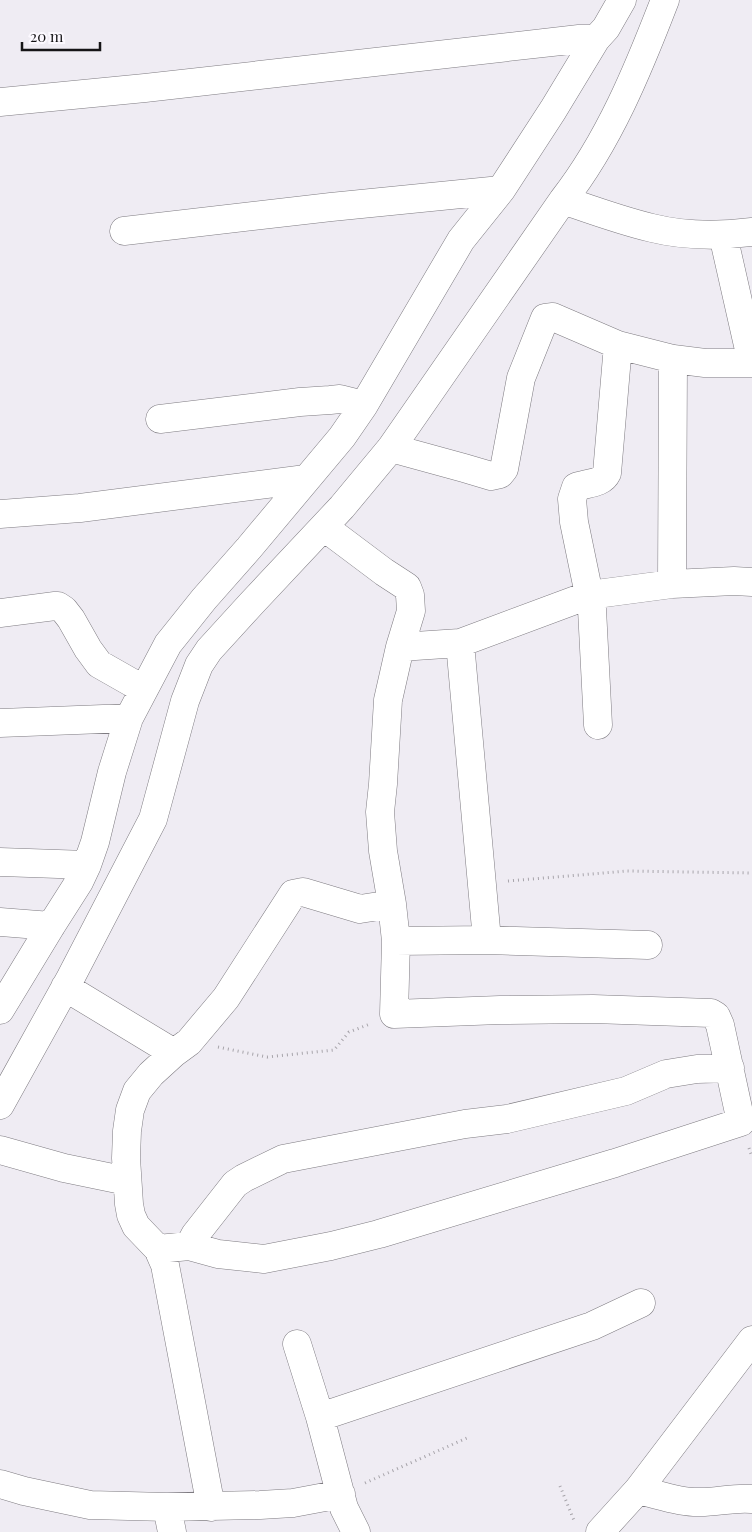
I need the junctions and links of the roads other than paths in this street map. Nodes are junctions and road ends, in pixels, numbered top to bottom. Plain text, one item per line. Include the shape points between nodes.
1 (622, 0) edge
2 (665, 0) edge
3 (596, 39) junction
4 (0, 102) edge
5 (501, 190) junction
6 (563, 200) junction
7 (124, 231) dead end
8 (752, 232) edge
9 (724, 235) junction
10 (618, 344) junction
11 (673, 359) junction
12 (752, 363) edge
13 (364, 405) junction
14 (160, 419) dead end
15 (391, 448) junction
16 (306, 479) junction
17 (0, 514) edge
18 (324, 526) junction
19 (752, 582) edge
20 (672, 584) junction
21 (589, 595) junction
22 (0, 613) edge
23 (460, 643) junction
24 (400, 647) junction
25 (143, 688) junction
26 (129, 718) junction
27 (0, 723) edge
28 (598, 725) dead end
29 (0, 862) edge
30 (87, 866) junction
31 (392, 904) junction
32 (0, 922) edge
33 (51, 926) junction
34 (487, 940) junction
35 (396, 941) junction
36 (648, 945) dead end
37 (11, 974) edge
38 (66, 987) junction
39 (0, 1010) edge
40 (181, 1048) junction
41 (730, 1068) junction
42 (0, 1105) edge
43 (0, 1150) edge
44 (127, 1181) junction
45 (189, 1246) junction
46 (158, 1249) junction
47 (641, 1303) dead end
48 (752, 1340) edge
49 (297, 1344) dead end
50 (320, 1417) junction
51 (0, 1484) edge
52 (638, 1490) junction
53 (341, 1494) junction
54 (752, 1499) edge
55 (210, 1507) junction
56 (170, 1519) edge
57 (356, 1532) edge
58 (600, 1532) edge

1 - 3 street
2 - 6 street via 610,127
3 - 4 street
3 - 5 street
5 - 7 street
5 - 13 street via 461,240
6 - 9 street via 652,229
6 - 15 street
8 - 9 street
9 - 12 street
10 - 11 street
10 - 15 street via 546,318 521,378 504,469 500,474 491,476
10 - 21 street via 607,474 599,481 576,487 572,499
11 - 12 street
11 - 20 street
13 - 14 street via 340,399 322,400
13 - 16 street
15 - 18 street
16 - 17 street via 80,508
16 - 25 street via 168,644
18 - 24 street via 407,587 411,611
18 - 38 street via 244,611 199,665 185,700 153,819
19 - 20 street
20 - 21 street
21 - 23 street
21 - 28 street
22 - 25 street via 55,606 62,608 99,664
23 - 24 street
23 - 34 street
24 - 31 street via 388,700 380,812
25 - 26 street
26 - 27 street
26 - 30 street
29 - 30 street
30 - 33 street
31 - 35 street
31 - 40 street via 360,909 302,892 294,894 226,998
32 - 33 street
33 - 37 street
34 - 35 street
34 - 36 street
35 - 41 street via 394,1014 593,1009 711,1013 720,1025
37 - 39 street
38 - 40 street
38 - 42 street
40 - 44 street via 137,1091 127,1131
41 - 45 street via 666,1074 626,1091 516,1116 283,1159 235,1184
41 - 45 street via 741,1122 723,1128 331,1246 264,1259 218,1254
43 - 44 street
44 - 46 street via 131,1214 136,1226
45 - 46 street
46 - 55 street via 168,1277
47 - 50 street via 592,1326
48 - 52 street
49 - 50 street
50 - 53 street
51 - 56 street
52 - 54 street via 694,1502
52 - 58 street
53 - 55 street via 293,1503
53 - 57 street
55 - 56 street

